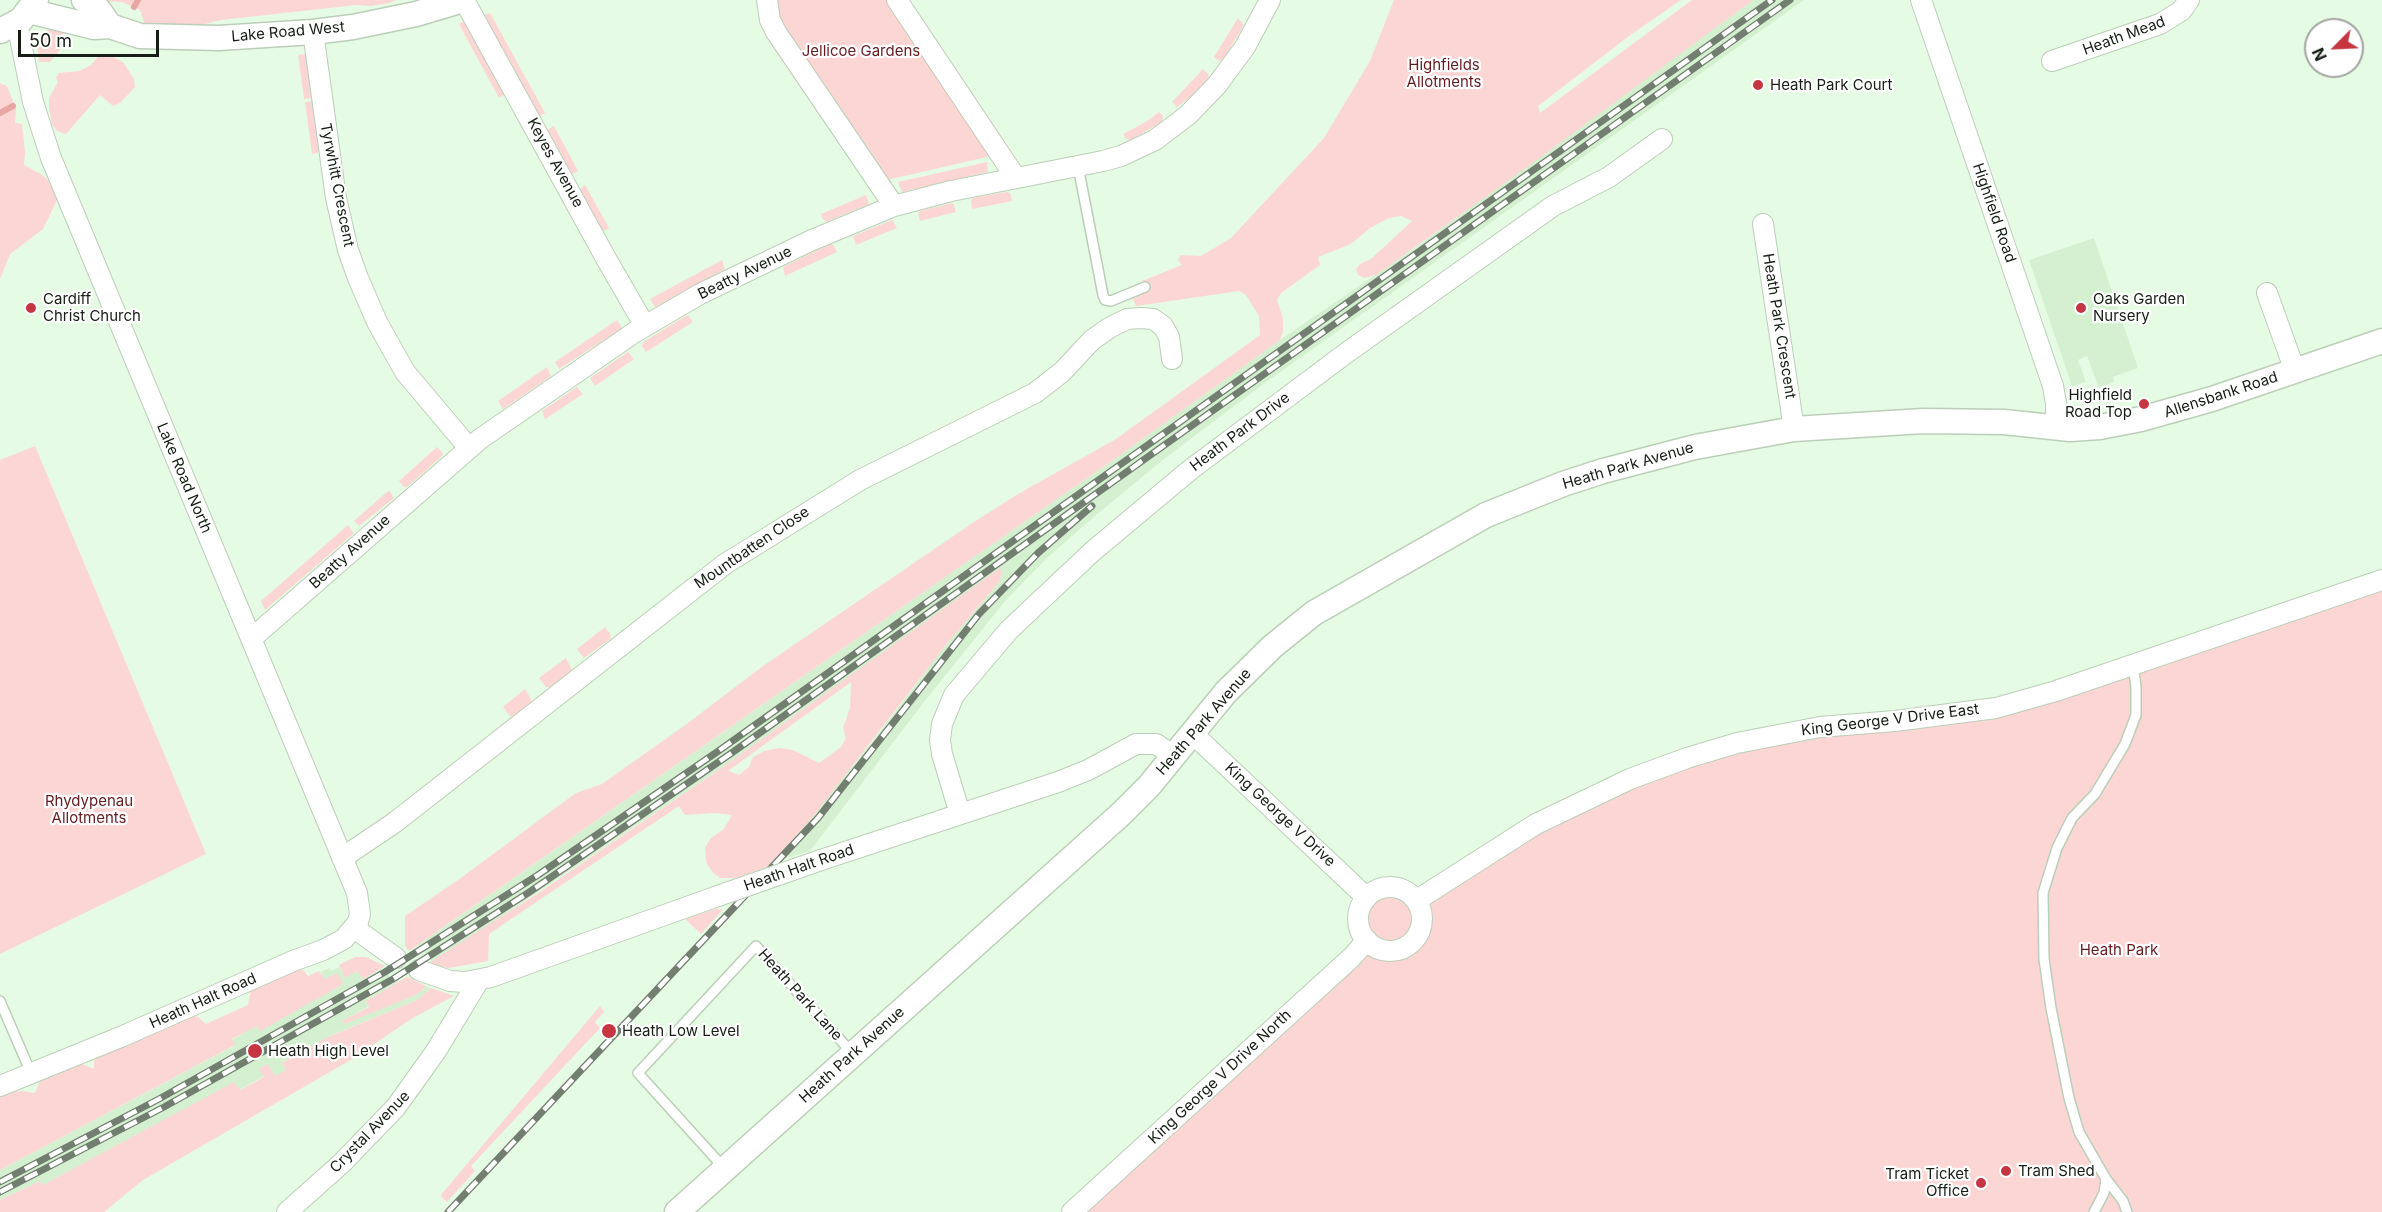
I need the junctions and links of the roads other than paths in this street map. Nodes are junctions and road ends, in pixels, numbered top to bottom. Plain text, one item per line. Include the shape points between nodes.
1 (84, 0) edge
2 (464, 0) edge
3 (767, 0) edge
4 (897, 0) edge
5 (1270, 0) edge
6 (1921, 0) edge
7 (2189, 0) edge
8 (21, 16) edge
9 (110, 26) junction
10 (313, 32) junction
11 (2052, 61) dead end
12 (1662, 139) dead end
13 (1078, 166) junction
14 (1016, 178) junction
15 (894, 206) junction
16 (1763, 224) dead end
17 (1144, 287) dead end
18 (2267, 293) dead end
19 (645, 326) junction
20 (2382, 341) edge
21 (1172, 359) dead end
22 (2295, 371) junction
23 (2056, 428) junction
24 (1794, 429) junction
25 (469, 448) junction
26 (2382, 579) edge
27 (251, 639) junction
28 (2133, 665) junction
29 (1192, 733) junction
30 (1174, 756) junction
31 (960, 814) junction
32 (342, 858) junction
33 (1366, 897) junction
34 (1417, 900) junction
35 (354, 928) junction
36 (1366, 940) junction
37 (396, 958) dead end
38 (419, 970) dead end
39 (479, 980) junction
40 (0, 1001) edge
41 (854, 1054) junction
42 (31, 1074) junction
43 (0, 1086) edge
44 (725, 1169) junction
45 (2106, 1179) junction
46 (287, 1212) edge
47 (677, 1212) edge
48 (1072, 1212) edge
49 (2094, 1212) edge
50 (2127, 1212) edge

1 - 9 street, Lake Road West via 98,9
2 - 10 street, Lake Road West via 399,18
2 - 19 street, Keyes Avenue
3 - 15 street via 776,32
4 - 14 street
5 - 13 street, Beatty Avenue via 1232,67 1188,115 1138,149
6 - 23 street, Highfield Road via 2053,386
7 - 11 street, Heath Mead via 2181,11 2160,24
8 - 9 street, Lake Road West
8 - 27 street, Lake Road North via 34,108 51,158
9 - 10 street, Lake Road West via 140,36 191,39
10 - 25 street, Tyrwhitt Crescent via 336,198 358,278 405,372
12 - 31 street, Heath Park Drive via 1609,177 1553,206 1349,351 1128,520 1029,610 980,662 946,710 940,740
13 - 14 street, Beatty Avenue
13 - 17 lane via 1105,300
14 - 15 street, Beatty Avenue
15 - 19 street, Beatty Avenue via 735,276
16 - 24 street, Heath Park Crescent
18 - 22 street
19 - 25 street, Beatty Avenue
20 - 22 street, Allensbank Road
21 - 32 street, Mountbatten Close via 1169,337 1153,319 1127,319 1102,332 1035,393 860,480 725,564 394,823
22 - 23 street, Allensbank Road via 2141,419 2100,427
23 - 24 street, Heath Park Avenue via 2004,422 1923,421
24 - 29 street, Heath Park Avenue via 1695,447 1625,465 1563,484 1486,515 1301,622 1226,692
25 - 27 street, Beatty Avenue
26 - 28 street, King George V Drive East
27 - 32 street, Lake Road North
28 - 34 street, King George V Drive East via 1996,708 1820,727 1737,743 1687,758 1630,779 1536,824
28 - 45 lane via 2133,725 2095,794 2072,818 2057,848 2043,892 2044,959 2069,1098 2079,1132
29 - 30 street, Heath Park Avenue
29 - 33 street, King George V Drive
30 - 31 street, Heath Halt Road via 1156,744 1136,744 1068,778
30 - 41 street, Heath Park Avenue via 1121,814
31 - 39 street, Heath Halt Road, bridge
32 - 35 street, Lake Road North via 359,904
33 - 34 street via 1375,890 1395,887
33 - 36 street via 1358,914
34 - 36 street via 1422,924 1413,941 1405,947 1386,950
35 - 37 street
35 - 42 street, Heath Halt Road via 344,939 323,950
36 - 48 street, King George V Drive North
38 - 39 street, Heath Halt Road via 450,981
39 - 46 street, Crystal Avenue via 396,1107 342,1164
40 - 42 lane
41 - 44 street, Heath Park Avenue
41 - 44 lane, Heath Park Lane via 756,946 638,1073
42 - 43 street, Heath Halt Road
44 - 47 street, Heath Park Avenue
45 - 49 lane
45 - 50 lane

